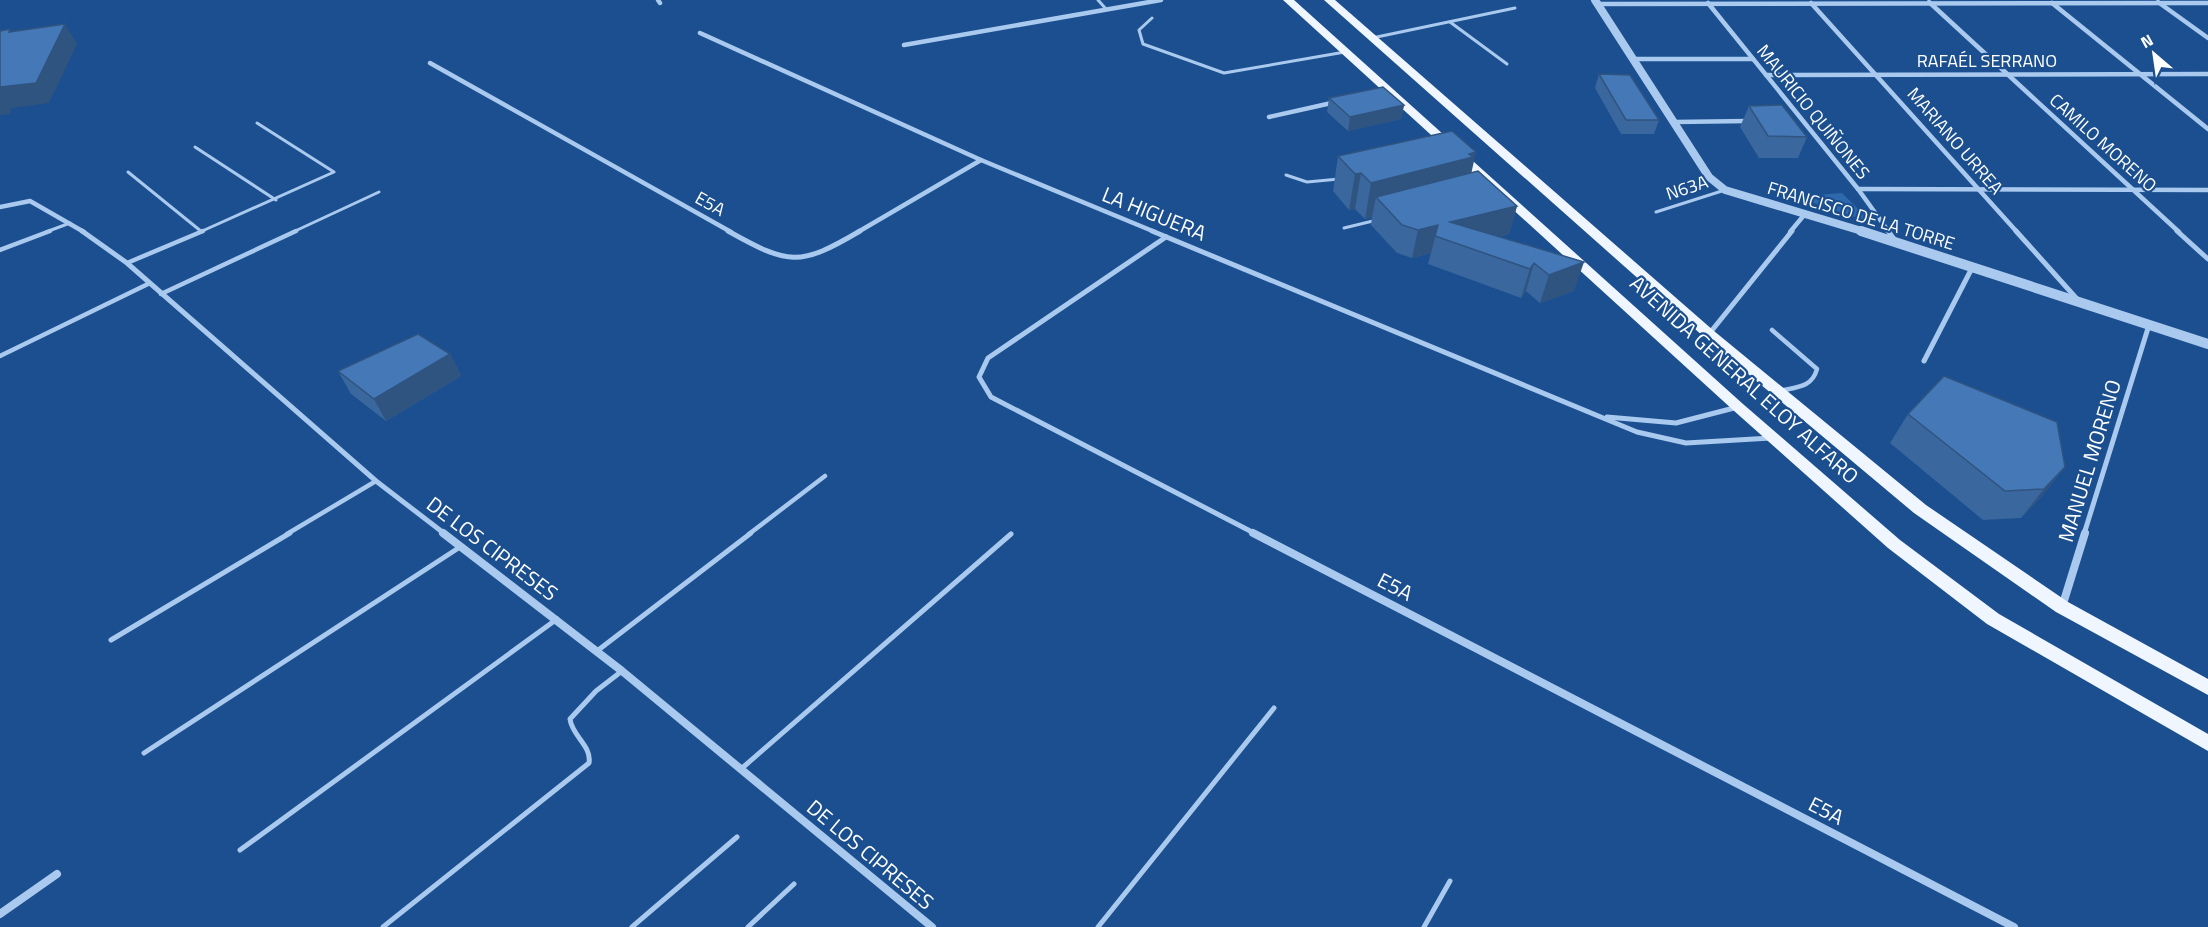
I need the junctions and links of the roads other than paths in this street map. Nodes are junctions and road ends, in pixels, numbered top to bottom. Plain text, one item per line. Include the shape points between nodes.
1 (1098, 0) edge
2 (1161, 0) edge
3 (1288, 0) edge
4 (1329, 0) edge
5 (2049, 1) edge
6 (2157, 1) edge
7 (1596, 2) edge
8 (1707, 2) edge
9 (1810, 2) edge
10 (1928, 2) edge
11 (2208, 3) edge
12 (1515, 8) dead end
13 (1106, 9) junction
14 (1152, 18) dead end
15 (1450, 22) junction
16 (700, 33) dead end
17 (1372, 38) junction
18 (2208, 38) edge
19 (904, 45) dead end
20 (1345, 52) junction
21 (1753, 58) junction
22 (1634, 60) junction
23 (430, 63) dead end
24 (1507, 64) dead end
25 (2140, 74) junction
26 (2208, 74) edge
27 (1766, 75) junction
28 (1881, 75) junction
29 (2007, 75) junction
30 (1344, 100) edge
31 (1269, 117) dead end
32 (1756, 121) edge
33 (1791, 121) edge
34 (1803, 121) junction
35 (1675, 122) junction
36 (257, 123) dead end
37 (2208, 129) edge
38 (195, 147) dead end
39 (981, 160) junction
40 (128, 172) dead end
41 (1286, 175) dead end
42 (1344, 178) edge
43 (1858, 189) junction
44 (2134, 189) junction
45 (1725, 190) junction
46 (1978, 190) junction
47 (2208, 190) edge
48 (379, 192) dead end
49 (276, 200) junction
50 (0, 207) edge
51 (1656, 212) dead end
52 (1805, 214) junction
53 (1388, 217) edge
54 (71, 223) junction
55 (1344, 228) dead end
56 (202, 232) junction
57 (1166, 237) junction
58 (1898, 243) junction
59 (2, 249) edge
60 (2208, 259) edge
61 (127, 263) junction
62 (1972, 268) junction
63 (148, 284) junction
64 (161, 294) junction
65 (2079, 302) junction
66 (2149, 325) junction
67 (1772, 330) dead end
68 (1709, 334) junction
69 (2207, 344) edge
70 (0, 356) edge
71 (1924, 361) dead end
72 (1777, 392) junction
73 (1738, 407) junction
74 (1601, 416) junction
75 (1774, 438) junction
76 (825, 476) dead end
77 (376, 481) junction
78 (1011, 534) dead end
79 (460, 547) junction
80 (2062, 607) junction
81 (557, 619) junction
82 (111, 640) dead end
83 (597, 651) junction
84 (622, 671) junction
85 (2208, 688) edge
86 (1274, 708) dead end
87 (2208, 744) edge
88 (144, 753) dead end
89 (741, 769) junction
90 (737, 837) dead end
91 (240, 850) dead end
92 (57, 874) dead end
93 (1450, 882) dead end
94 (794, 884) dead end
95 (0, 914) edge
96 (383, 927) edge
97 (632, 927) edge
98 (748, 927) edge
99 (932, 927) edge
100 (1098, 927) edge
101 (1424, 927) edge
102 (2014, 927) edge

1 - 13 lane
2 - 13 street
3 - 20 main road, AVENIDA GENERAL ELOY ALFARO
4 - 17 main road, AVENIDA GENERAL ELOY ALFARO
5 - 6 street
5 - 10 street
5 - 25 street
6 - 11 street
6 - 18 street
7 - 8 street
7 - 22 street, FRANCISCO DE LA TORRE
8 - 9 street
8 - 21 street, MAURICIO QUIÑONES
9 - 10 street
9 - 28 street, MARIANO URREA
10 - 29 street, CAMILO MORENO
12 - 15 lane
13 - 19 street
14 - 20 lane via 1139,30 1143,44 1224,73
15 - 17 lane
15 - 24 lane
16 - 39 street, LA HIGUERA
17 - 68 main road, AVENIDA GENERAL ELOY ALFARO
20 - 73 main road, AVENIDA GENERAL ELOY ALFARO via 1381,91
21 - 22 street
21 - 27 street, MAURICIO QUIÑONES
22 - 35 street, FRANCISCO DE LA TORRE
23 - 39 street, E5A via 771,255 783,258 826,251
25 - 26 street, RAFAÉL SERRANO
25 - 29 street, RAFAÉL SERRANO
25 - 37 street
27 - 28 street, RAFAÉL SERRANO
27 - 34 street, MAURICIO QUIÑONES
28 - 29 street, RAFAÉL SERRANO
28 - 46 street, MARIANO URREA
29 - 44 street, CAMILO MORENO
30 - 31 street
32 - 35 street
33 - 34 street
34 - 43 street, MAURICIO QUIÑONES
35 - 45 street, FRANCISCO DE LA TORRE via 1709,177
36 - 49 lane via 334,171
38 - 49 lane
39 - 57 street, LA HIGUERA
40 - 56 lane
41 - 42 lane via 1307,182
43 - 46 street
43 - 58 street, MAURICIO QUIÑONES
44 - 46 street
44 - 47 street
44 - 60 street, CAMILO MORENO
45 - 51 lane, N63A
45 - 52 street, FRANCISCO DE LA TORRE
46 - 65 street, MARIANO URREA
48 - 64 lane
49 - 56 lane
50 - 54 street, DE LOS CIPRESES via 30,201
52 - 58 street, FRANCISCO DE LA TORRE
52 - 68 street
53 - 55 lane
54 - 59 lane
54 - 61 street, DE LOS CIPRESES
56 - 61 lane
57 - 74 street, LA HIGUERA
57 - 102 street, E5A via 988,358 979,377 991,397
58 - 62 street, FRANCISCO DE LA TORRE
61 - 63 street, DE LOS CIPRESES
62 - 65 street, FRANCISCO DE LA TORRE
62 - 71 street
63 - 64 street, DE LOS CIPRESES
63 - 70 lane
64 - 77 street, DE LOS CIPRESES
65 - 66 street, FRANCISCO DE LA TORRE
66 - 69 street, FRANCISCO DE LA TORRE
66 - 80 street, MANUEL MORENO
67 - 72 lane via 1818,374 1807,385
68 - 72 main road, AVENIDA GENERAL ELOY ALFARO
72 - 80 main road, AVENIDA GENERAL ELOY ALFARO via 1920,509
73 - 74 street, LA HIGUERA via 1676,423
73 - 75 main road, AVENIDA GENERAL ELOY ALFARO
74 - 75 street, LA HIGUERA via 1637,432 1686,443
75 - 87 main road, AVENIDA GENERAL ELOY ALFARO via 1894,544 1993,619
76 - 83 lane
77 - 79 street, DE LOS CIPRESES
77 - 82 lane
78 - 89 lane
79 - 81 street, DE LOS CIPRESES
79 - 88 lane
80 - 85 main road, AVENIDA GENERAL ELOY ALFARO
81 - 83 street, DE LOS CIPRESES
81 - 91 lane
83 - 84 street, DE LOS CIPRESES
84 - 89 street, DE LOS CIPRESES
84 - 96 lane via 570,719 590,755 589,763
86 - 100 lane
89 - 99 street, DE LOS CIPRESES
90 - 97 lane
92 - 95 street
93 - 101 lane
94 - 98 lane

